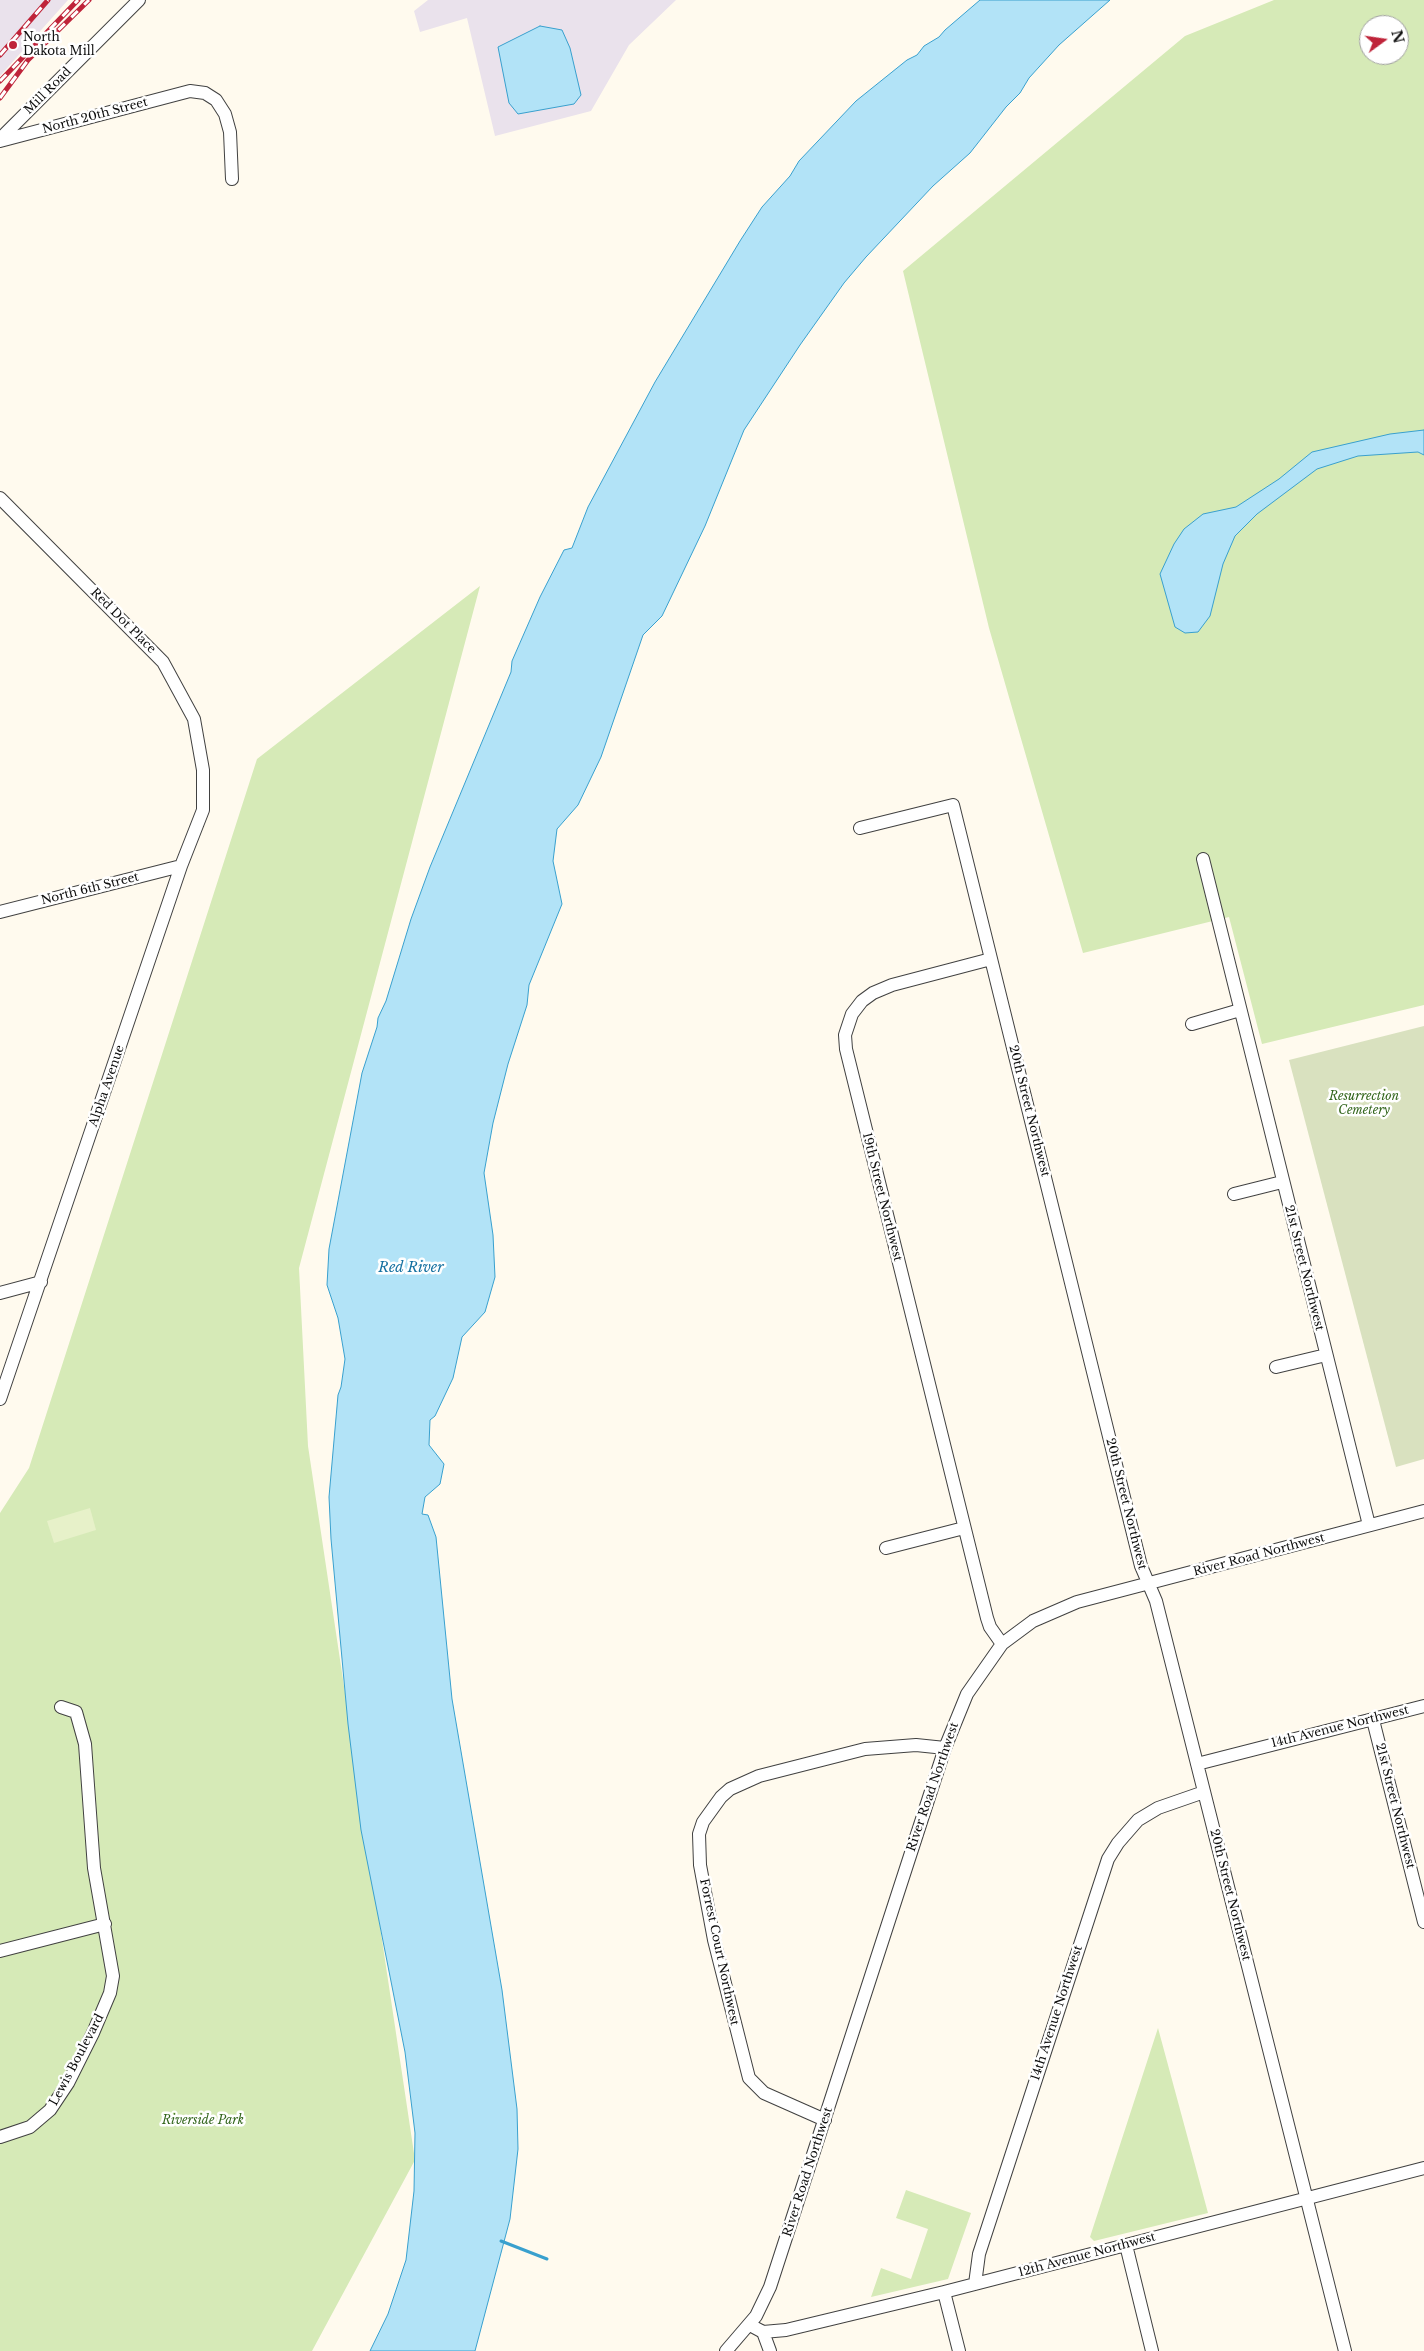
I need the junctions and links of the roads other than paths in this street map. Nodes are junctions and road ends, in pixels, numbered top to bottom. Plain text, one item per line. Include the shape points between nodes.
1 (139, 0) edge
2 (0, 140) edge
3 (232, 179) dead end
4 (0, 498) edge
5 (203, 770) joint
6 (860, 828) dead end
7 (1203, 859) dead end
8 (181, 866) junction
9 (0, 912) edge
10 (992, 959) junction
11 (1240, 1010) junction
12 (1192, 1024) dead end
13 (1282, 1182) junction
14 (1234, 1194) dead end
15 (41, 1282) junction
16 (0, 1293) edge
17 (1326, 1355) junction
18 (1276, 1367) dead end
19 (0, 1399) edge
20 (1424, 1511) edge
21 (1369, 1526) junction
22 (964, 1528) junction
23 (886, 1548) dead end
24 (1148, 1584) junction
25 (1002, 1644) junction
26 (1424, 1706) edge
27 (61, 1707) dead end
28 (1373, 1720) junction
29 (946, 1748) junction
30 (1197, 1764) junction
31 (1204, 1792) junction
32 (1424, 1922) edge
33 (105, 1924) junction
34 (0, 1951) edge
35 (825, 2120) junction
36 (0, 2137) edge
37 (1424, 2168) edge
38 (1306, 2199) junction
39 (1126, 2245) junction
40 (975, 2284) junction
41 (944, 2292) junction
42 (750, 2325) junction
43 (763, 2332) junction
44 (726, 2351) edge
45 (770, 2351) edge
46 (959, 2351) edge
47 (1152, 2351) edge
48 (1345, 2351) edge

1 - 2 street, Mill Road
2 - 3 street, North 20th Street via 190,90 205,93 216,100 225,114 230,132
4 - 5 street, Red Dot Place via 163,662 194,719
5 - 8 street, Alpha Avenue via 203,810
6 - 10 street, 20th Street Northwest via 953,806
7 - 11 street, 21st Street Northwest
8 - 9 street, North 6th Street
8 - 15 street, Alpha Avenue
10 - 22 street, 19th Street Northwest via 873,993 852,1014 845,1035
10 - 24 street, 20th Street Northwest via 1140,1566
11 - 12 street
11 - 13 street, 21st Street Northwest
13 - 14 street
13 - 17 street, 21st Street Northwest
15 - 16 street
15 - 19 street, Alpha Avenue
17 - 18 street
17 - 21 street, 21st Street Northwest
20 - 21 street, River Road Northwest
21 - 24 street, River Road Northwest
22 - 23 street
22 - 25 street, 19th Street Northwest via 990,1627
24 - 25 street, River Road Northwest via 1063,1606 1034,1621
24 - 30 street, 20th Street Northwest via 1156,1601
25 - 29 street, River Road Northwest via 971,1687
26 - 28 street, 14th Avenue Northwest
27 - 33 street, Lewis Boulevard via 76,1712 84,1744 94,1868
28 - 30 street, 14th Avenue Northwest
28 - 32 street, 21st Street Northwest
29 - 35 street, River Road Northwest
29 - 35 street, Forrest Court Northwest via 916,1745 865,1749 759,1776 730,1789 721,1797 703,1822 699,1834 700,1865 714,1940 750,2078 764,2093
30 - 31 street, 20th Street Northwest
31 - 38 street, 20th Street Northwest
31 - 40 street, 14th Avenue Northwest via 1158,1808 1138,1820 1108,1860 978,2254
33 - 34 street
33 - 36 street, Lewis Boulevard via 113,1976 110,1993 93,2034 50,2110 30,2127
35 - 42 street, River Road Northwest via 770,2286
37 - 38 street, 12th Avenue Northwest
38 - 39 street, 12th Avenue Northwest
38 - 48 street, 20th Street Northwest
39 - 40 street, 12th Avenue Northwest
39 - 47 street
40 - 41 street, 12th Avenue Northwest
41 - 43 street, 12th Avenue Northwest via 786,2330
41 - 46 street
42 - 43 street
42 - 44 street, River Road Northwest
43 - 45 street

